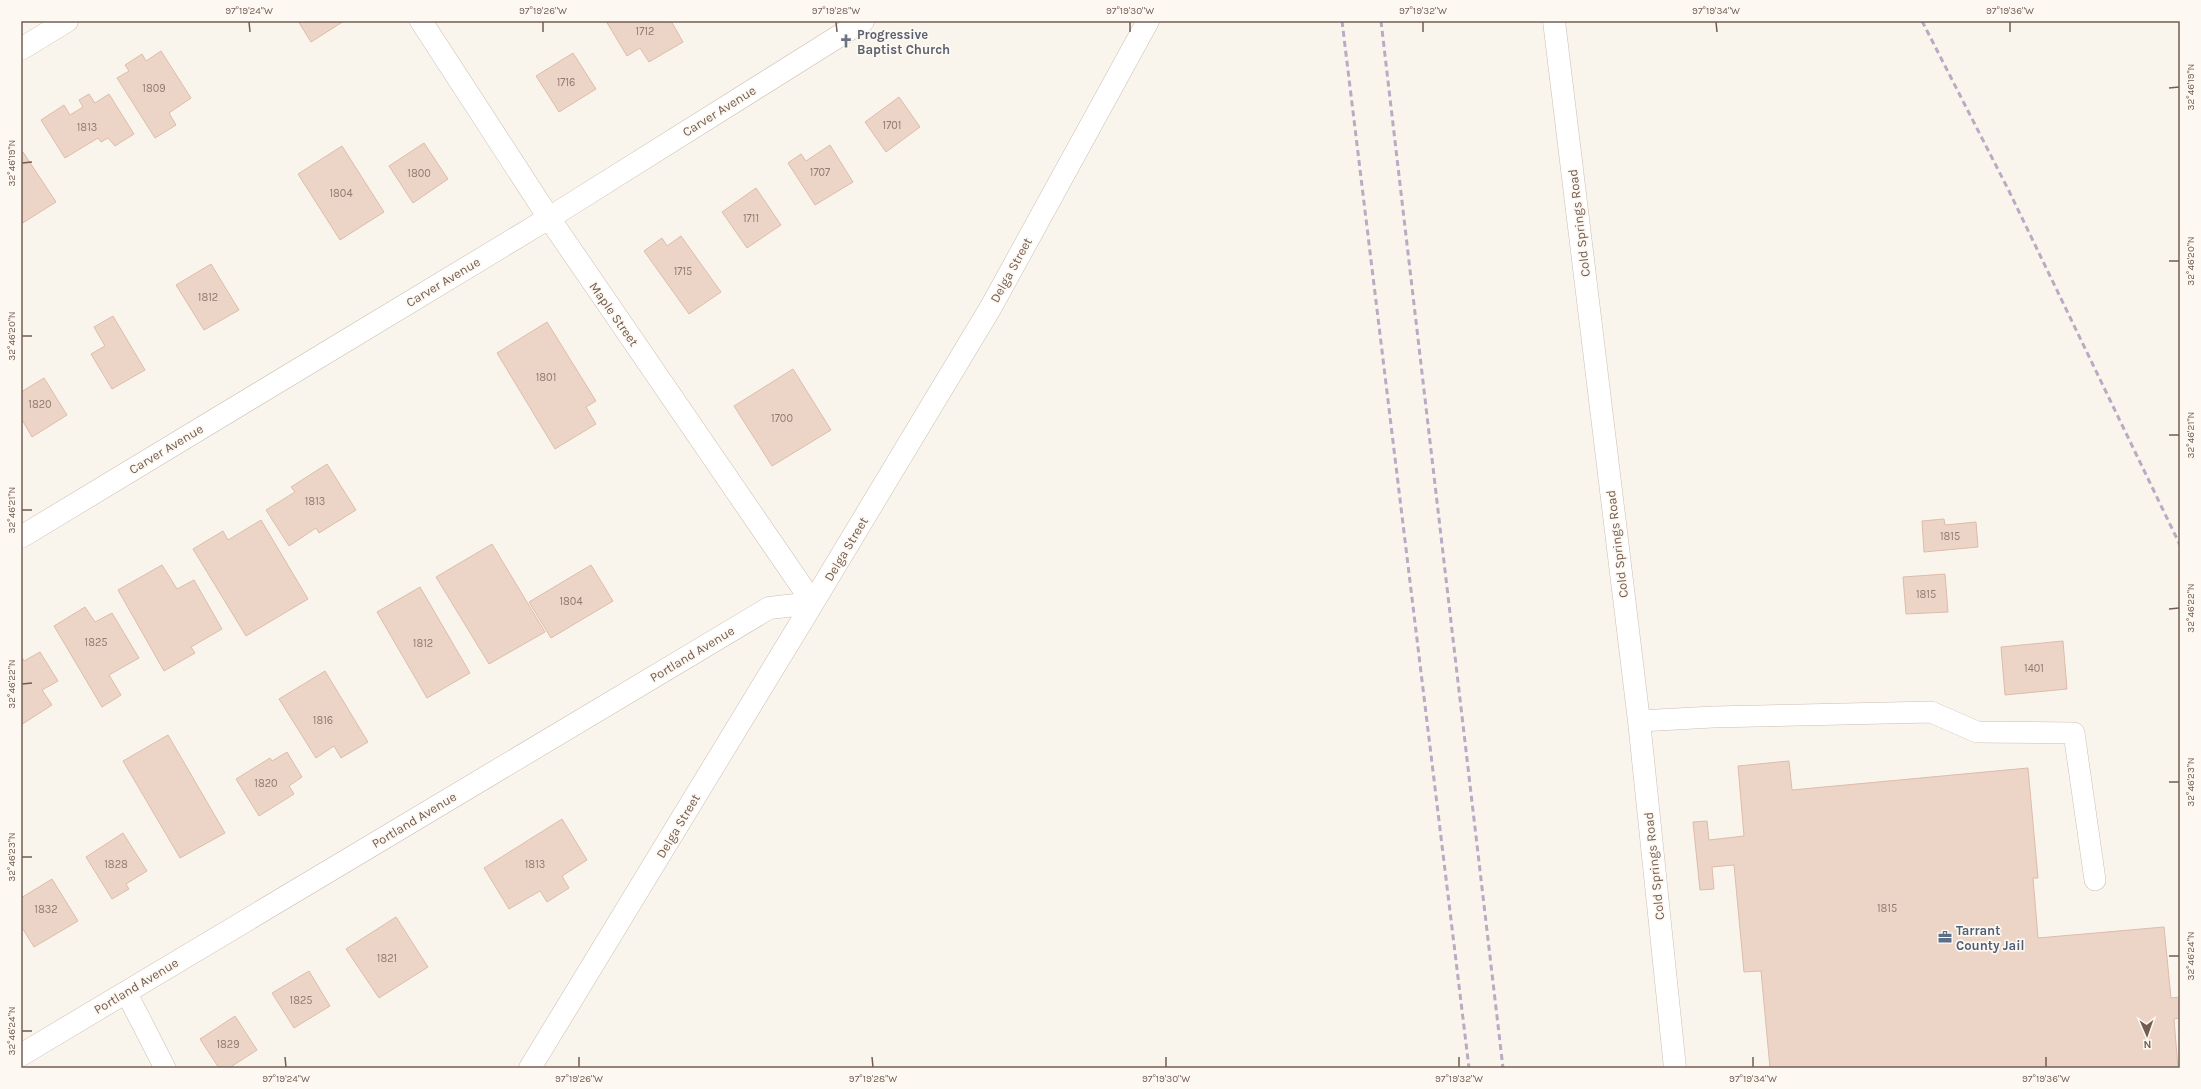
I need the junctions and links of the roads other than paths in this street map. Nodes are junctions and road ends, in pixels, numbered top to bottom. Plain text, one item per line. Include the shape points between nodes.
1 (67, 21) edge
2 (421, 21) edge
3 (863, 21) edge
4 (1148, 21) edge
5 (1554, 21) edge
6 (21, 49) edge
7 (549, 218) junction
8 (21, 537) edge
9 (813, 603) junction
10 (1639, 721) junction
11 (2095, 880) dead end
12 (126, 992) junction
13 (21, 1054) edge
14 (165, 1068) edge
15 (530, 1068) edge
16 (1675, 1068) edge

1 - 6 street
2 - 7 street, Maple Street
3 - 7 street, Carver Avenue
4 - 9 street, Delga Street via 991,307
5 - 10 street, Cold Springs Road
7 - 8 street, Carver Avenue
7 - 9 street, Maple Street
9 - 12 street, Portland Avenue via 769,608
9 - 15 street, Delga Street
10 - 11 lane via 1931,712 1977,732 2074,733
10 - 16 street, Cold Springs Road
12 - 13 street, Portland Avenue
12 - 14 lane

